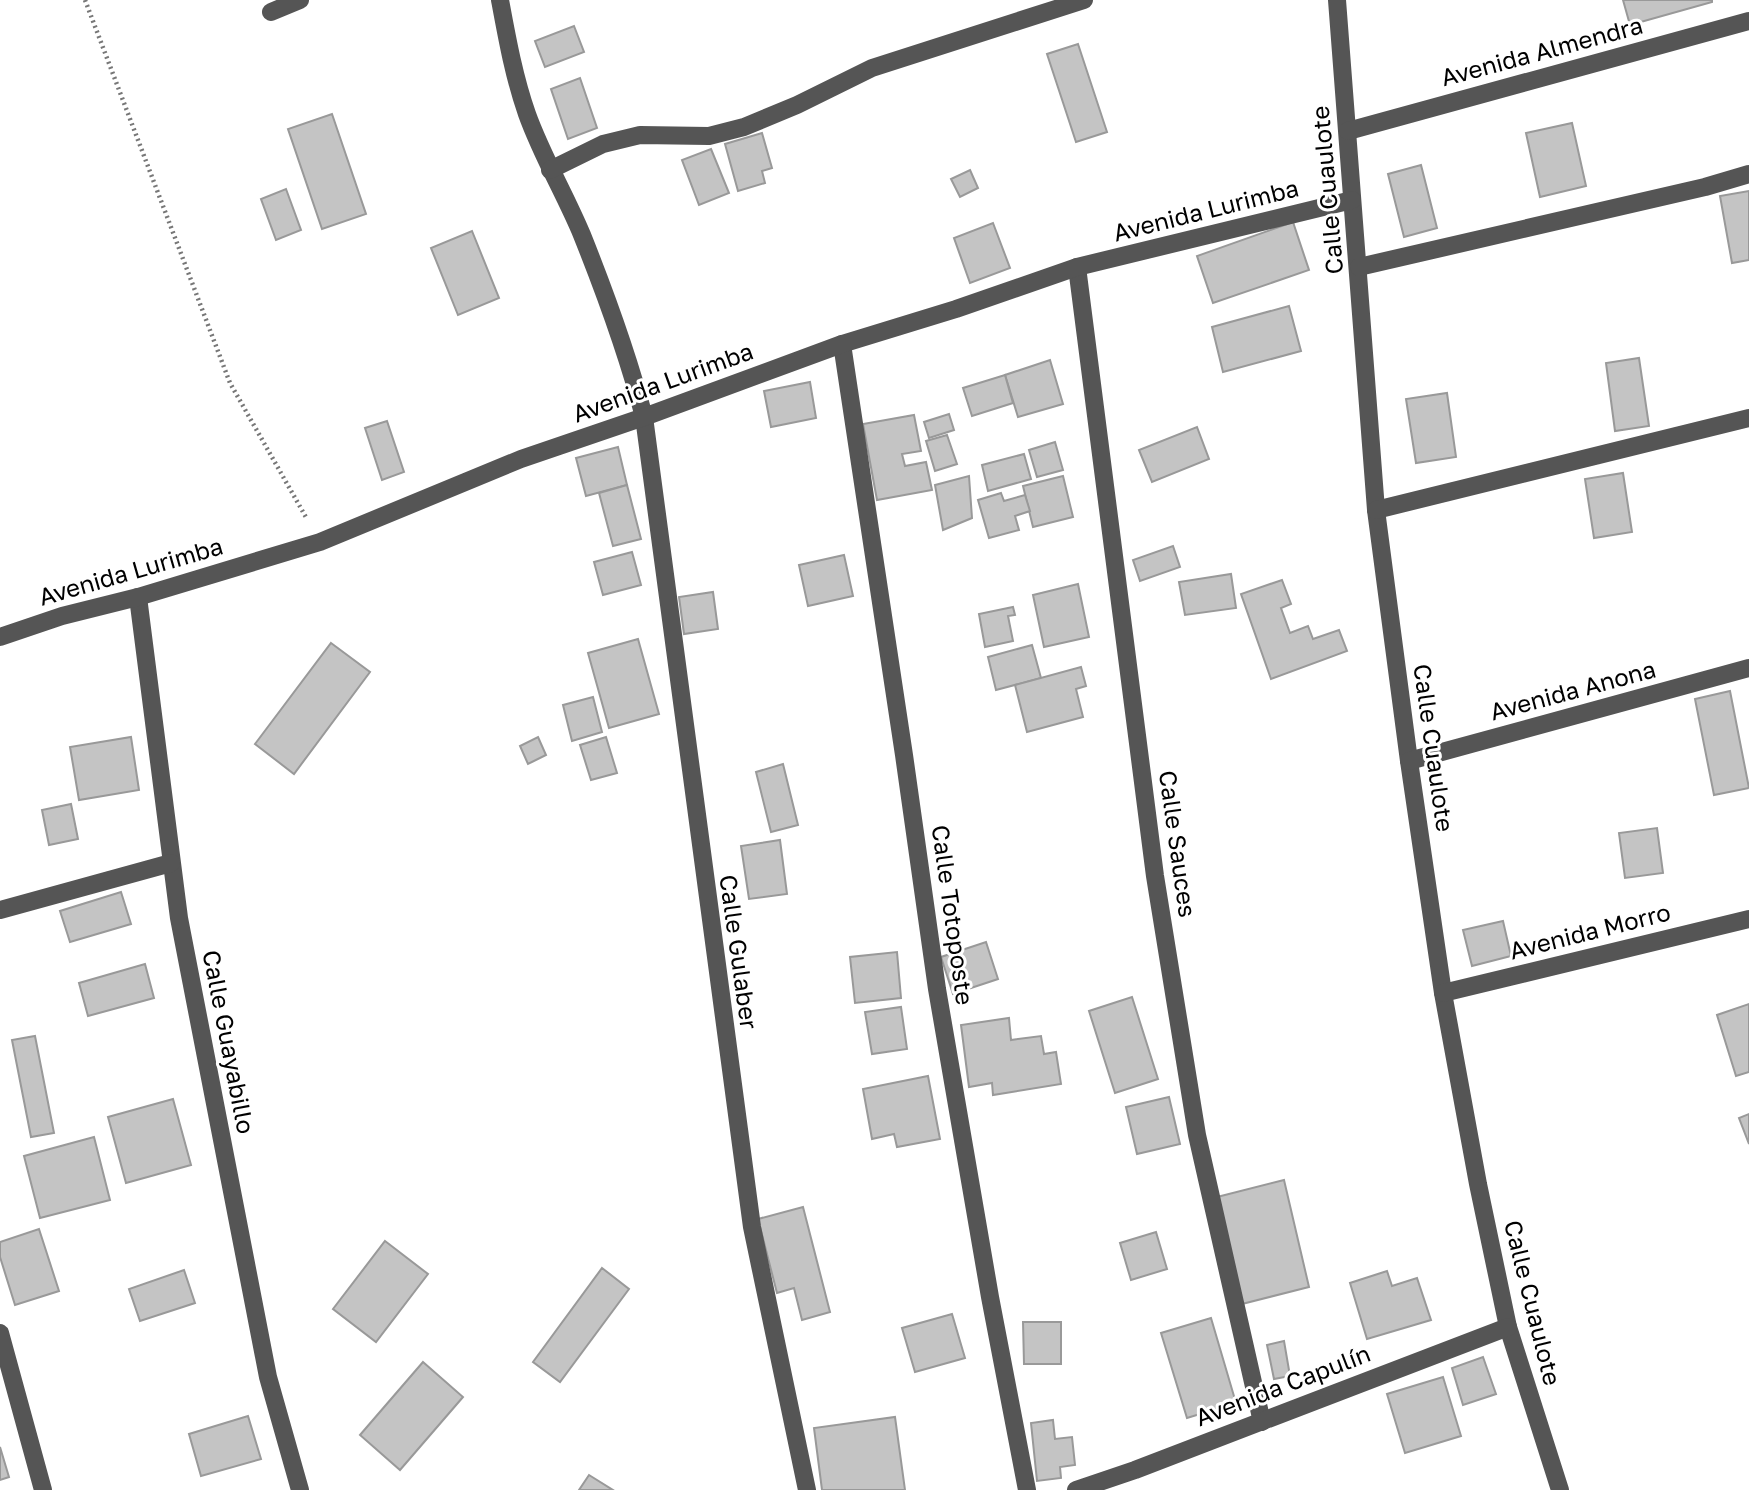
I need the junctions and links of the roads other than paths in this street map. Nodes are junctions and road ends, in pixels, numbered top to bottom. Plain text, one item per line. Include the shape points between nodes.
1 (300, 0) edge
2 (500, 0) edge
3 (1084, 0) edge
4 (1337, 0) edge
5 (271, 12) dead end
6 (1749, 21) edge
7 (1348, 131) junction
8 (550, 170) junction
9 (1749, 174) edge
10 (1352, 201) junction
11 (1077, 267) junction
12 (1359, 267) junction
13 (842, 344) junction
14 (644, 417) junction
15 (1749, 418) edge
16 (1376, 510) junction
17 (138, 597) junction
18 (0, 637) edge
19 (1749, 668) edge
20 (1409, 761) junction
21 (171, 863) junction
22 (0, 910) edge
23 (1749, 919) edge
24 (1443, 993) junction
25 (1508, 1327) junction
26 (0, 1333) edge
27 (1262, 1422) junction
28 (43, 1490) edge
29 (300, 1490) edge
30 (807, 1490) edge
31 (1027, 1490) edge
32 (1076, 1490) edge
33 (1560, 1490) edge

1 - 5 street
2 - 8 street, Calle Gulaber via 527,112
3 - 8 street via 872,68 744,127 709,136 640,135 603,145
4 - 7 street, Calle Cuaulote
6 - 7 street, Avenida Almendra
7 - 10 street, Calle Cuaulote
8 - 14 street, Calle Gulaber via 581,233 630,363
9 - 12 street
10 - 11 street, Avenida Lurimba
10 - 12 street, Calle Cuaulote
11 - 13 street, Avenida Lurimba
11 - 27 street, Calle Sauces via 1155,876 1197,1135
12 - 16 street, Calle Cuaulote
13 - 14 street, Avenida Lurimba
13 - 31 street, Calle Totoposte via 937,989
14 - 17 street, Avenida Lurimba via 521,459 320,542
14 - 30 street, Calle Gulaber via 752,1227
15 - 16 street
16 - 20 street, Calle Cuaulote
17 - 18 street, Avenida Lurimba
17 - 21 street, Calle Guayabillo
19 - 20 street, Avenida Anona
20 - 24 street, Calle Cuaulote
21 - 22 street
21 - 29 street, Calle Guayabillo via 265,1363
23 - 24 street, Avenida Morro
24 - 25 street, Calle Cuaulote
25 - 27 street, Avenida Capulín
25 - 33 street, Calle Cuaulote
26 - 28 street
27 - 32 street, Avenida Capulín

